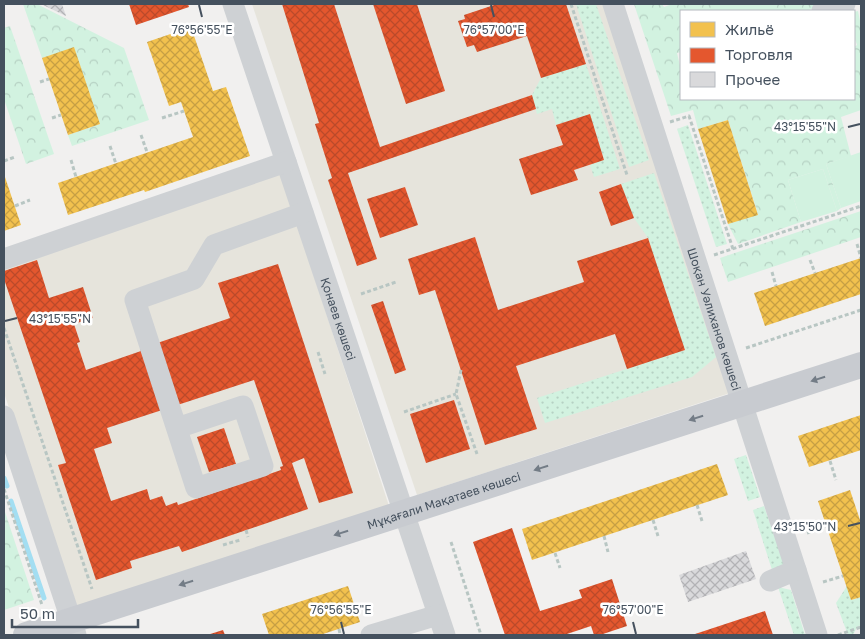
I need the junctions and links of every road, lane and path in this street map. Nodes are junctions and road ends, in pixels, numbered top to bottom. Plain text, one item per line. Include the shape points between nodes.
1 (233, 4) edge
2 (571, 4) edge
3 (613, 4) edge
4 (846, 4) edge
5 (825, 10) edge
6 (49, 80) dead end
7 (40, 82) dead end
8 (184, 111) dead end
9 (61, 115) dead end
10 (52, 118) dead end
11 (162, 118) dead end
12 (669, 122) dead end
13 (141, 135) dead end
14 (110, 146) dead end
15 (147, 152) dead end
16 (15, 157) dead end
17 (71, 160) dead end
18 (4, 161) edge
19 (286, 162) junction
20 (116, 164) dead end
21 (627, 175) dead end
22 (76, 177) dead end
23 (30, 200) dead end
24 (15, 206) dead end
25 (861, 206) edge
26 (303, 214) junction
27 (857, 244) dead end
28 (734, 249) junction
29 (714, 255) dead end
30 (4, 258) edge
31 (861, 258) edge
32 (810, 260) dead end
33 (772, 272) dead end
34 (814, 273) dead end
35 (396, 282) dead end
36 (776, 286) dead end
37 (361, 294) dead end
38 (861, 310) edge
39 (4, 328) edge
40 (746, 348) dead end
41 (318, 352) dead end
42 (861, 365) edge
43 (461, 370) dead end
44 (326, 374) dead end
45 (456, 394) junction
46 (742, 403) junction
47 (404, 412) dead end
48 (4, 416) edge
49 (177, 428) dead end
50 (477, 454) dead end
51 (830, 461) dead end
52 (836, 480) dead end
53 (4, 489) edge
54 (697, 505) dead end
55 (404, 513) junction
56 (652, 520) dead end
57 (702, 521) dead end
58 (827, 527) dead end
59 (246, 530) dead end
60 (807, 533) dead end
61 (604, 536) dead end
62 (658, 536) dead end
63 (248, 537) dead end
64 (240, 540) dead end
65 (451, 542) dead end
66 (223, 545) dead end
67 (555, 552) dead end
68 (608, 552) dead end
69 (560, 568) dead end
70 (796, 570) junction
71 (843, 576) dead end
72 (770, 581) dead end
73 (823, 582) dead end
74 (92, 589) dead end
75 (42, 605) dead end
76 (438, 615) junction
77 (861, 627) edge
78 (74, 628) edge
79 (339, 629) dead end
80 (340, 634) dead end
81 (26, 635) edge
82 (371, 635) edge
83 (445, 635) edge
84 (481, 635) edge
85 (817, 635) edge
86 (838, 635) edge

1 - 19 street, Қонаев көшесі
2 - 21 path
3 - 46 street, Шоқан Уәлиханов көшесі
4 - 5 street
6 - 7 path
8 - 11 path
9 - 10 path
12 - 28 path via 689,116
13 - 15 path
14 - 20 path
16 - 18 path
17 - 22 path
19 - 26 street, Қонаев көшесі
19 - 30 street
23 - 24 path
25 - 28 path
26 - 49 street via 214,245 194,279 135,300
26 - 55 street, Қонаев көшесі
27 - 31 path
28 - 29 path
32 - 34 path
33 - 36 path
35 - 37 path
38 - 40 path
39 - 74 path
41 - 44 path
42 -> 46 main road, Мұқағали Мақатаев көшесі
43 - 45 path
45 - 47 path
45 - 50 path
46 -> 55 main road, Мұқағали Мақатаев көшесі
46 - 70 street, Шоқан Уәлиханов көшесі
48 - 78 street
51 - 52 path
53 - 75 path
54 - 57 path
55 - 76 street, Қонаев көшесі
55 -> 78 main road, Мұқағали Мақатаев көшесі
56 - 62 path
58 - 60 path
59 - 63 path
61 - 68 path
64 - 66 path
65 - 84 path
67 - 69 path
70 - 72 street
70 - 85 street, Шоқан Уәлиханов көшесі
71 - 73 path
76 - 82 street
76 - 83 street, Қонаев көшесі
77 - 86 path
78 - 81 main road, Мұқағали Мақатаев көшесі
79 - 80 path

